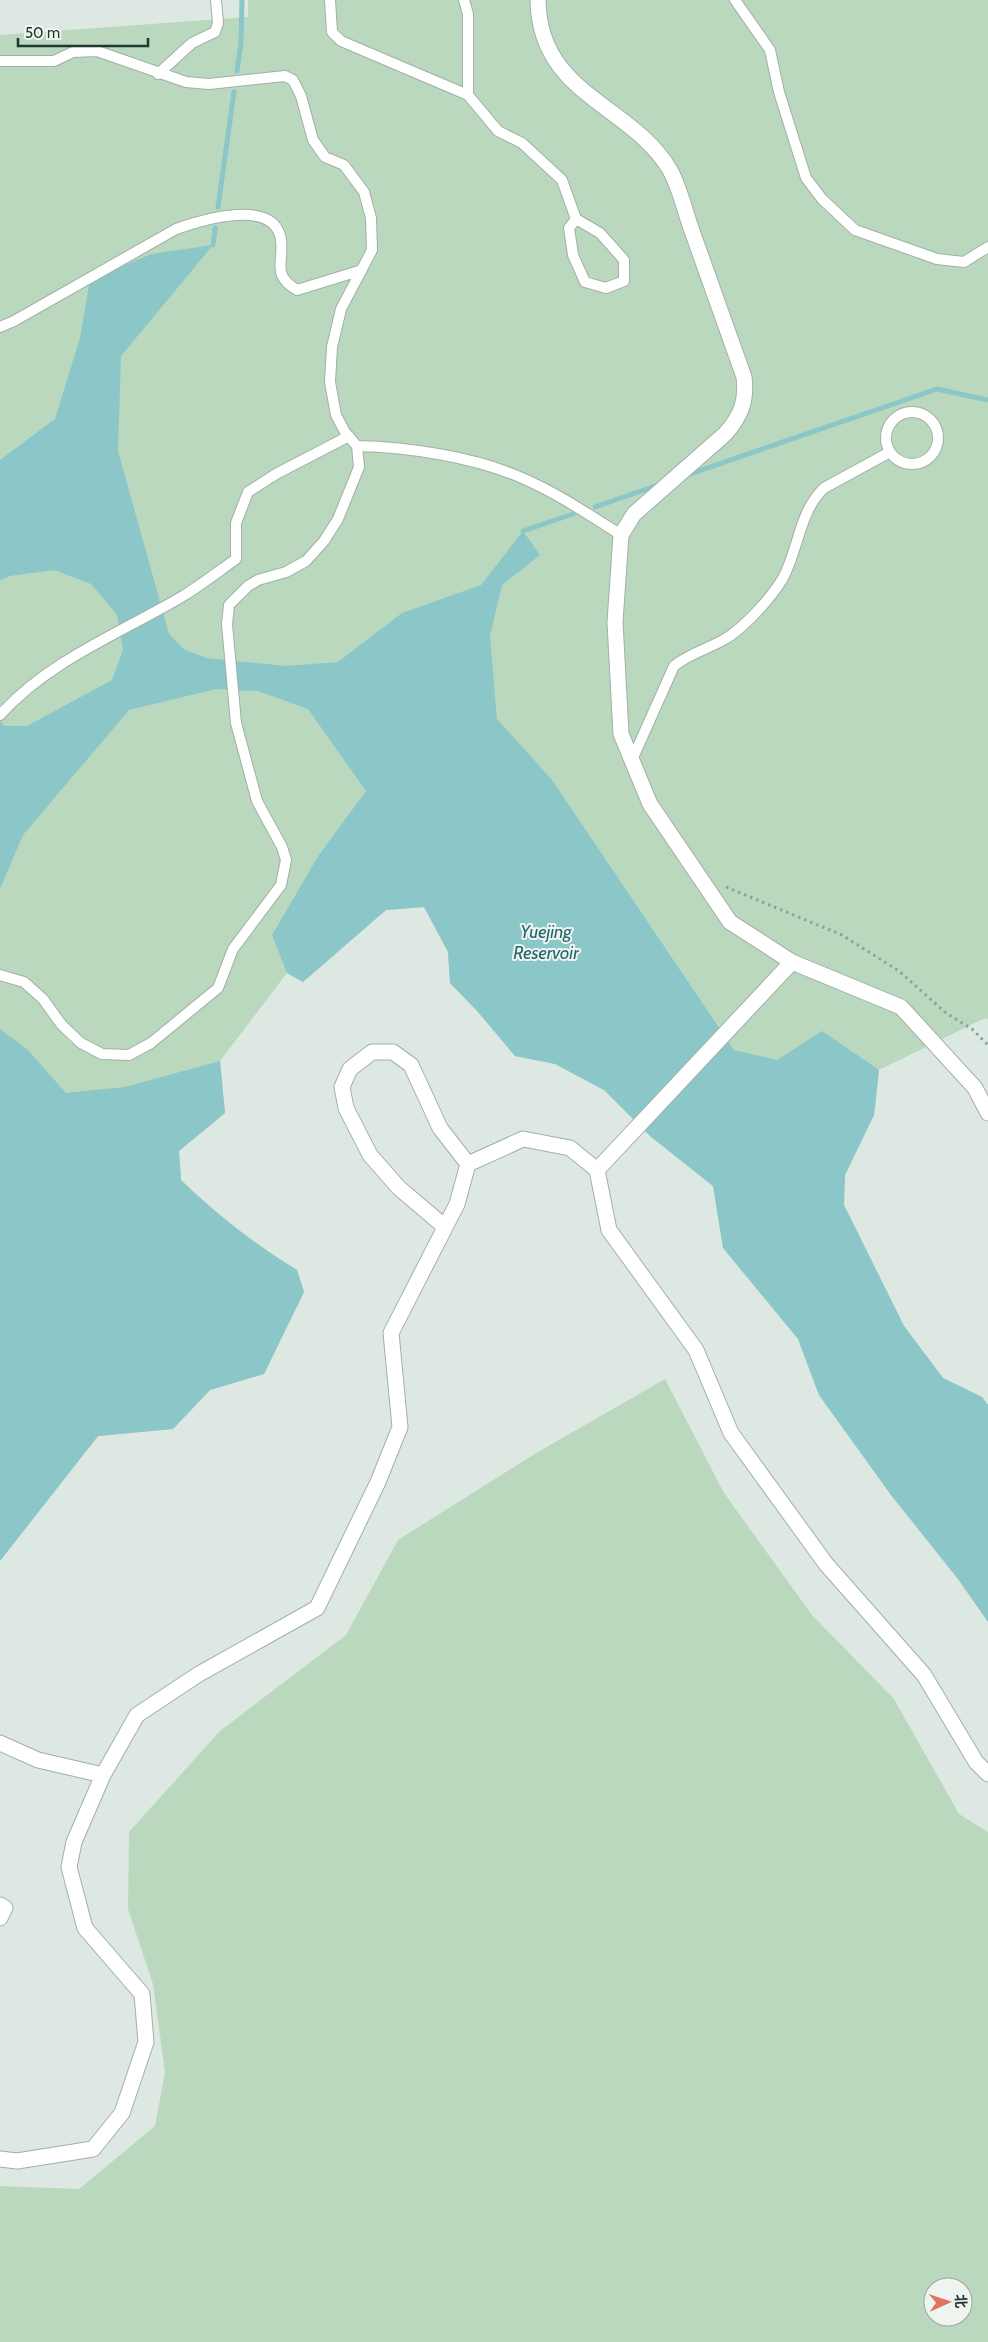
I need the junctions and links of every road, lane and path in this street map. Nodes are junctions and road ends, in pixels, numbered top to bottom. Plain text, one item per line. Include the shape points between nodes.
1 (216, 0) edge
2 (330, 0) edge
3 (464, 0) edge
4 (538, 0) edge
5 (735, 0) edge
6 (0, 61) edge
7 (158, 74) junction
8 (468, 95) junction
9 (576, 219) junction
10 (988, 247) edge
11 (362, 270) junction
12 (0, 326) edge
13 (349, 436) junction
14 (357, 446) junction
15 (890, 452) junction
16 (621, 535) junction
17 (0, 715) edge
18 (632, 760) junction
19 (698, 875) junction
20 (792, 962) junction
21 (3, 975) edge
22 (988, 1045) edge
23 (975, 1088) junction
24 (988, 1098) edge
25 (988, 1113) edge
26 (468, 1164) junction
27 (597, 1170) junction
28 (445, 1227) junction
29 (0, 1743) edge
30 (988, 1774) edge
31 (103, 1776) junction
32 (0, 1905) edge
33 (0, 1918) edge
34 (0, 2159) edge

1 - 7 lane via 218,22 214,32 192,43
2 - 8 lane via 332,32 341,41
3 - 8 lane via 468,14
4 - 16 street via 545,37 558,66 577,88 640,135 670,170 744,377 744,406 736,421 634,514
5 - 10 lane via 770,50 779,92 806,178 822,199 855,230 937,259 964,262
6 - 7 lane via 54,61 73,52 97,51 136,63
7 - 11 lane via 186,82 210,84 285,76 293,80 301,96 313,140 325,156 344,165 364,192 371,218 372,250
8 - 9 lane via 498,131 522,143 562,180
9 - 9 lane via 600,233 624,260 624,281 606,288 585,282 573,255 569,228
11 - 12 lane via 297,290 286,283 280,273 281,239 274,225 249,213 200,220 176,229
11 - 13 lane via 341,309 332,346 330,382 336,415
13 - 14 lane
13 - 17 lane via 248,492 236,523 236,559 183,595 55,668 13,700
14 - 16 lane via 394,447 458,458 520,477 575,504
14 - 21 lane via 359,467 338,520 324,541 306,561 258,580 229,605 227,624 236,723 258,801 286,860 281,885 233,949 218,988 151,1043 129,1055 113,1056 81,1043 61,1024 44,999 24,982
15 - 15 lane via 912,464 928,459 938,445 936,428 925,415 909,412 900,415 886,435
15 - 18 lane via 816,495 783,578 772,594 738,630 674,666
16 - 18 street via 614,622 622,734
18 - 19 street via 650,804
19 - 20 street via 730,922
19 - 22 path via 842,935 899,971 946,1013 972,1028
20 - 23 street via 901,1007
20 - 27 street
23 - 24 street
23 - 25 street
26 - 27 street via 523,1139 570,1148
26 - 28 street via 457,1204
26 - 28 street via 440,1128 410,1065 393,1052 372,1052 350,1069 342,1087 346,1108 370,1155 398,1188
27 - 30 street via 609,1230 696,1350 732,1433 826,1564 924,1675 976,1762
28 - 31 street via 391,1333 400,1427 378,1482 317,1608 199,1674 136,1715
29 - 31 street via 38,1760
31 - 34 street via 74,1842 69,1867 85,1928 142,1994 146,2042 122,2113 92,2149 17,2161
32 - 33 street via 5,1908

